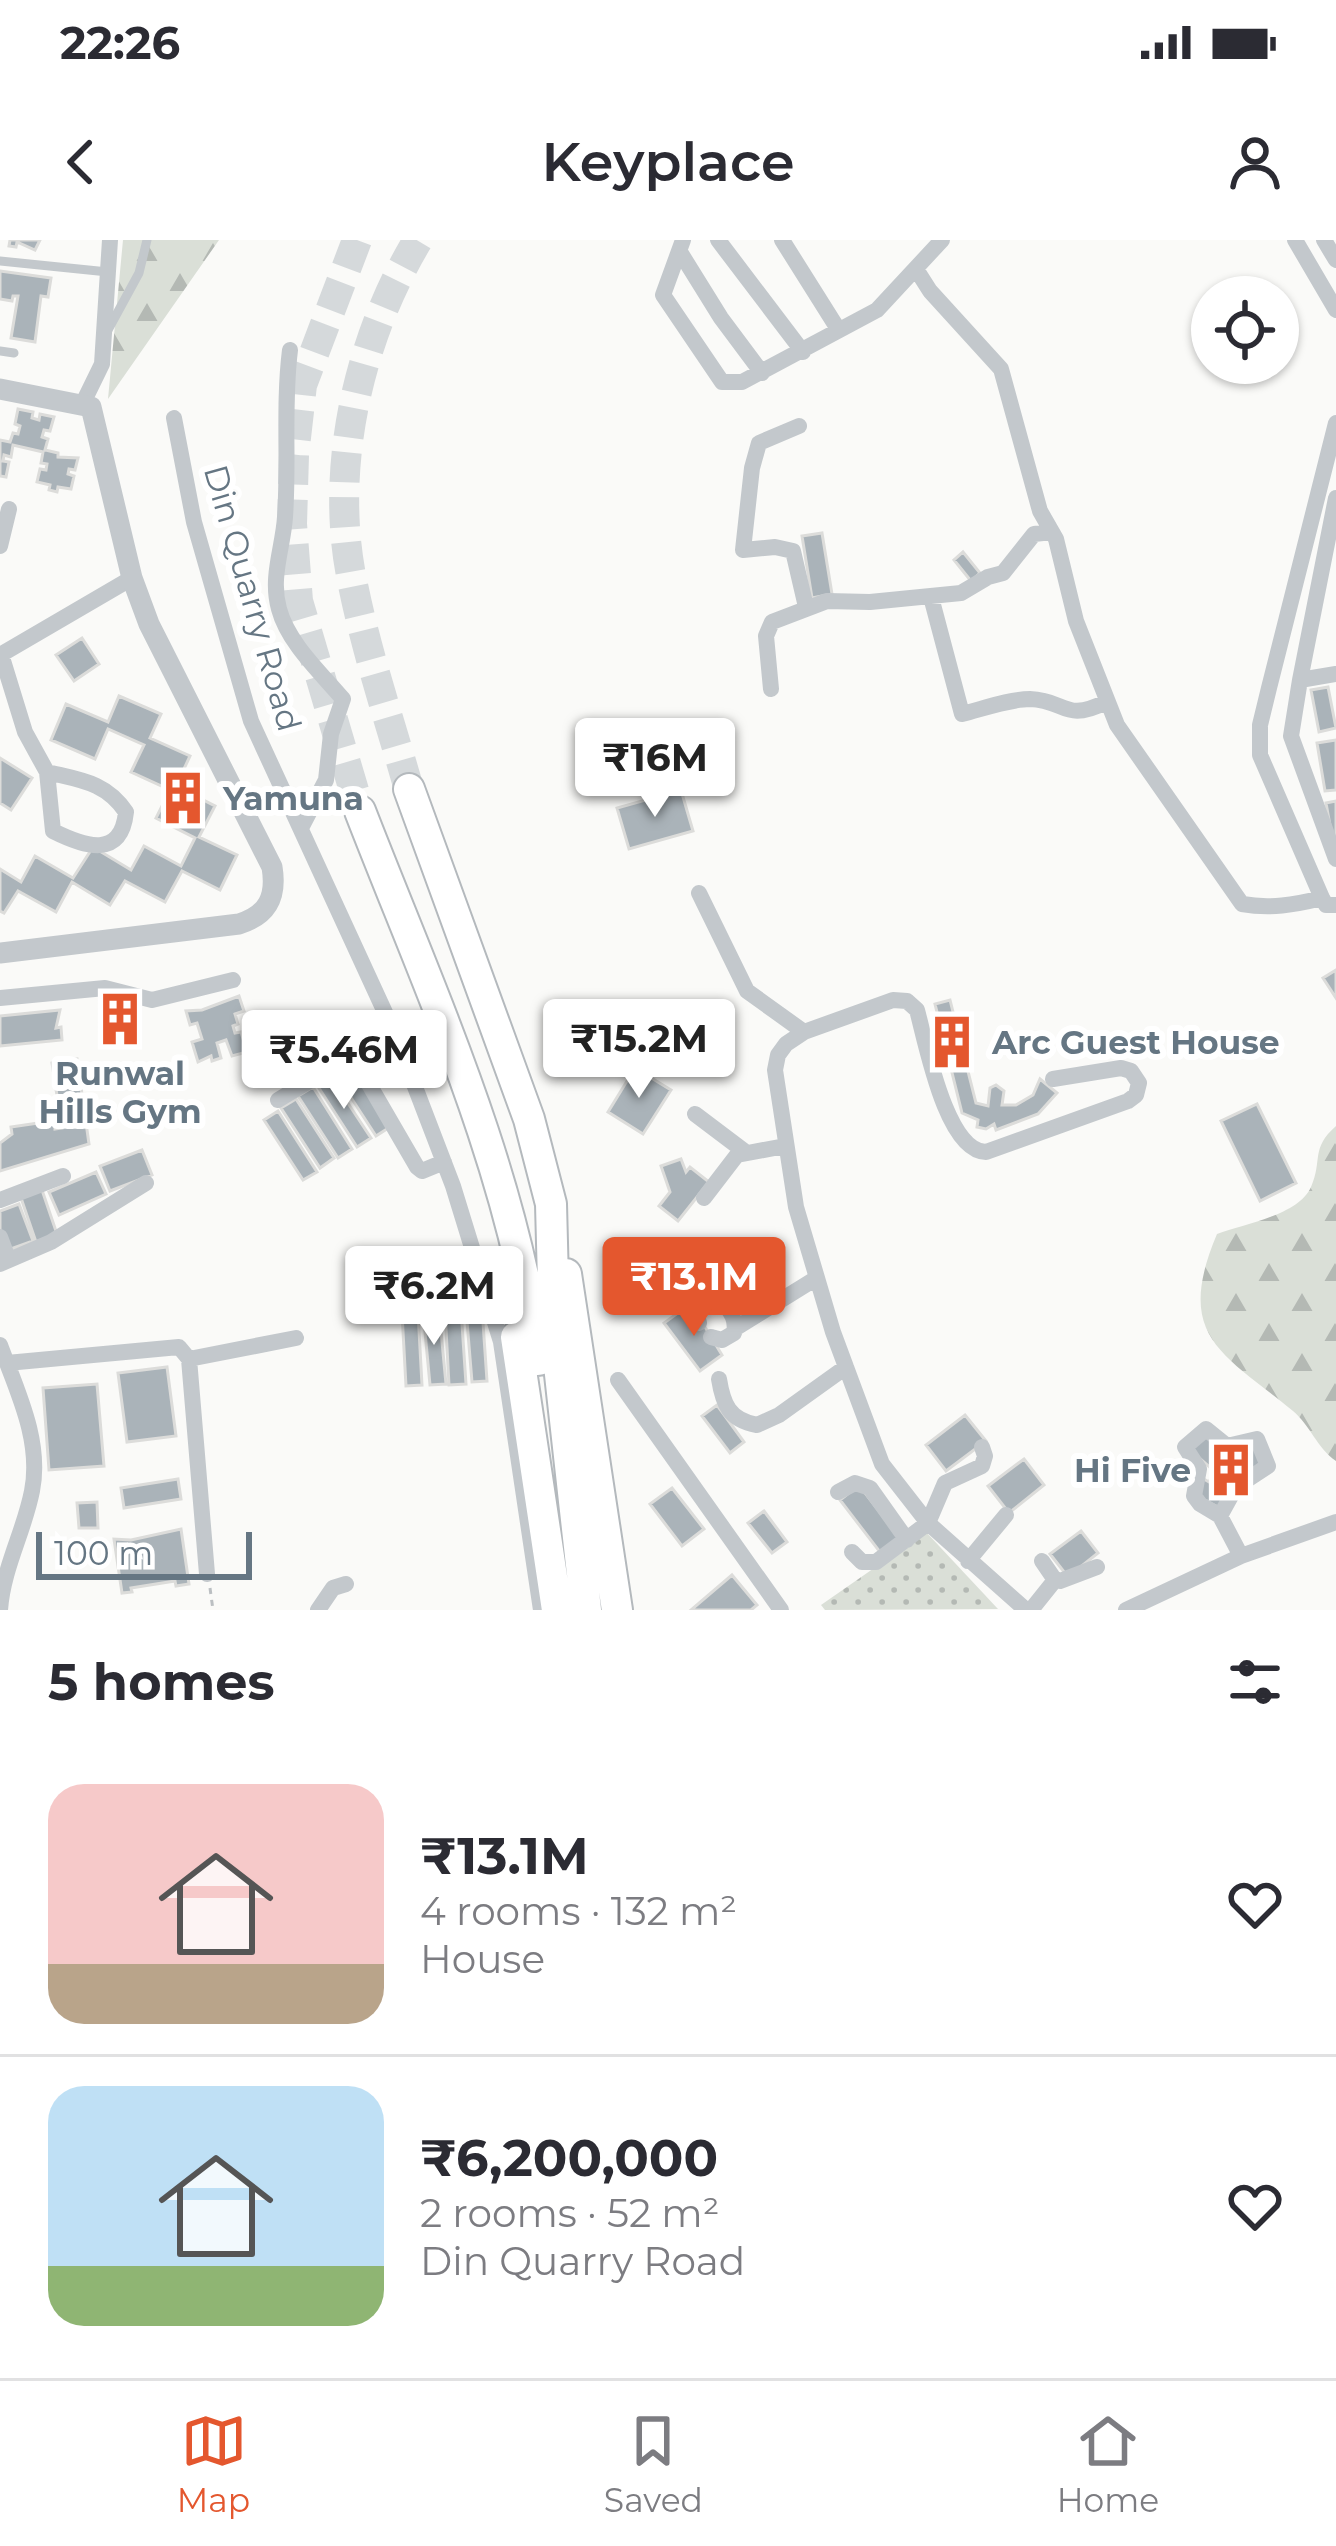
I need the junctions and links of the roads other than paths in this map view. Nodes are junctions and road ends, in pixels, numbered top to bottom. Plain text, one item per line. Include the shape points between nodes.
1 (110, 240) edge
2 (147, 240) edge
3 (718, 240) edge
4 (782, 240) edge
5 (942, 240) edge
6 (1295, 240) edge
7 (1324, 240) edge
8 (682, 246) edge
9 (1336, 260) edge
10 (0, 261) edge
11 (916, 269) junction
12 (108, 272) junction
13 (1336, 310) edge
14 (838, 329) junction
15 (106, 335) junction
16 (290, 350) dead end
17 (0, 351) edge
18 (803, 352) junction
19 (14, 353) dead end
20 (762, 373) junction
21 (0, 389) edge
22 (82, 405) junction
23 (174, 418) dead end
24 (1336, 423) edge
25 (800, 426) dead end
26 (1336, 498) edge
27 (9, 509) dead end
28 (1052, 532) junction
29 (0, 546) edge
30 (132, 578) junction
31 (931, 597) junction
32 (806, 607) junction
33 (1, 655) edge
34 (1336, 674) edge
35 (1300, 680) junction
36 (771, 689) dead end
37 (1106, 702) junction
38 (46, 772) junction
39 (409, 789) tunnel mouth
40 (360, 812) tunnel mouth
41 (301, 828) junction
42 (1336, 859) edge
43 (699, 893) dead end
44 (1329, 902) edge
45 (0, 953) edge
46 (233, 980) dead end
47 (0, 998) edge
48 (804, 1032) junction
49 (1053, 1079) dead end
50 (278, 1100) dead end
51 (694, 1114) dead end
52 (784, 1146) junction
53 (743, 1151) junction
54 (444, 1162) junction
55 (63, 1176) dead end
56 (146, 1184) dead end
57 (704, 1198) dead end
58 (0, 1199) edge
59 (551, 1204) junction
60 (508, 1214) junction
61 (744, 1250) dead end
62 (2, 1251) edge
63 (815, 1279) junction
64 (777, 1301) junction
65 (543, 1321) junction
66 (736, 1328) junction
67 (296, 1338) dead end
68 (3, 1354) edge
69 (189, 1359) junction
70 (846, 1367) junction
71 (719, 1379) dead end
72 (618, 1380) dead end
73 (982, 1447) dead end
74 (838, 1492) dead end
75 (1006, 1515) dead end
76 (1220, 1516) junction
77 (1336, 1522) edge
78 (928, 1523) junction
79 (907, 1540) junction
80 (852, 1552) dead end
81 (1241, 1556) junction
82 (968, 1561) junction
83 (1042, 1561) dead end
84 (1097, 1567) dead end
85 (207, 1574) road end
86 (1054, 1580) junction
87 (346, 1584) dead end
88 (776, 1608) edge
89 (0, 1610) edge
90 (318, 1610) edge
91 (541, 1610) edge
92 (557, 1610) edge
93 (570, 1610) edge
94 (586, 1610) edge
95 (617, 1610) edge
96 (1028, 1610) edge
97 (1126, 1610) edge

1 - 12 street
2 - 15 lane
3 - 18 street
4 - 14 street
5 - 11 street
6 - 13 street
7 - 9 street
8 - 20 street
8 - 20 street via 664,300 722,382
10 - 12 lane
11 - 14 street via 877,310
11 - 28 street via 1001,369
12 - 15 street
14 - 18 street
15 - 22 street
16 - 41 street via 278,608 343,700 326,780
17 - 19 lane
18 - 20 street
21 - 22 street
22 - 30 street via 91,407
23 - 41 street, Din Quarry Road via 194,523 251,721
24 - 44 street via 1258,743
25 - 32 street via 759,443 743,550 793,551
26 - 35 street
27 - 29 street
28 - 31 street via 1034,534 1004,573
28 - 37 street
30 - 33 street
30 - 45 street via 272,867 270,904 238,924
31 - 32 street
31 - 37 street via 962,714 1029,699 1070,712
32 - 36 street via 767,627
33 - 38 street
34 - 35 street
35 - 42 street via 1291,736
37 - 44 street via 1242,904
38 - 38 street via 113,794 126,812 124,830 112,842 90,845 53,831
39 - 59 highway via 529,1119
40 - 60 highway
41 - 54 street, Din Quarry Road
43 - 48 street via 747,991
46 - 47 street via 152,1000 105,988
48 - 49 street via 893,1000 914,1005 941,1100 976,1152 1085,1118 1138,1089 1121,1068
48 - 52 street via 786,1044 775,1070
50 - 54 street via 352,1055 417,1166
51 - 53 street
52 - 53 street
52 - 63 street
53 - 57 street
54 - 91 street, Din Quarry Road via 501,1342
55 - 58 street
56 - 62 street via 50,1242
59 - 65 highway
59 - 95 highway
60 - 65 highway
60 - 92 highway via 514,1325
61 - 64 street
63 - 64 street
63 - 70 street
64 - 66 street
65 - 93 highway
65 - 94 highway
66 - 66 street via 723,1304 698,1304 705,1330 729,1337
67 - 69 street
68 - 69 street via 179,1347
68 - 89 street via 26,1414 33,1489
69 - 85 street
70 - 71 street via 757,1425 728,1412
70 - 78 street via 882,1464
72 - 88 street
73 - 78 street via 982,1466 945,1483
74 - 79 street via 855,1483 870,1488
75 - 82 street
76 - 76 street via 1195,1500 1198,1469 1186,1449 1206,1429 1227,1446 1257,1439 1268,1466 1236,1487
76 - 81 street
77 - 81 street
78 - 79 street
78 - 82 street
79 - 80 street via 876,1562
81 - 97 street
82 - 96 street
83 - 86 street
84 - 86 street
86 - 96 street
87 - 90 street

